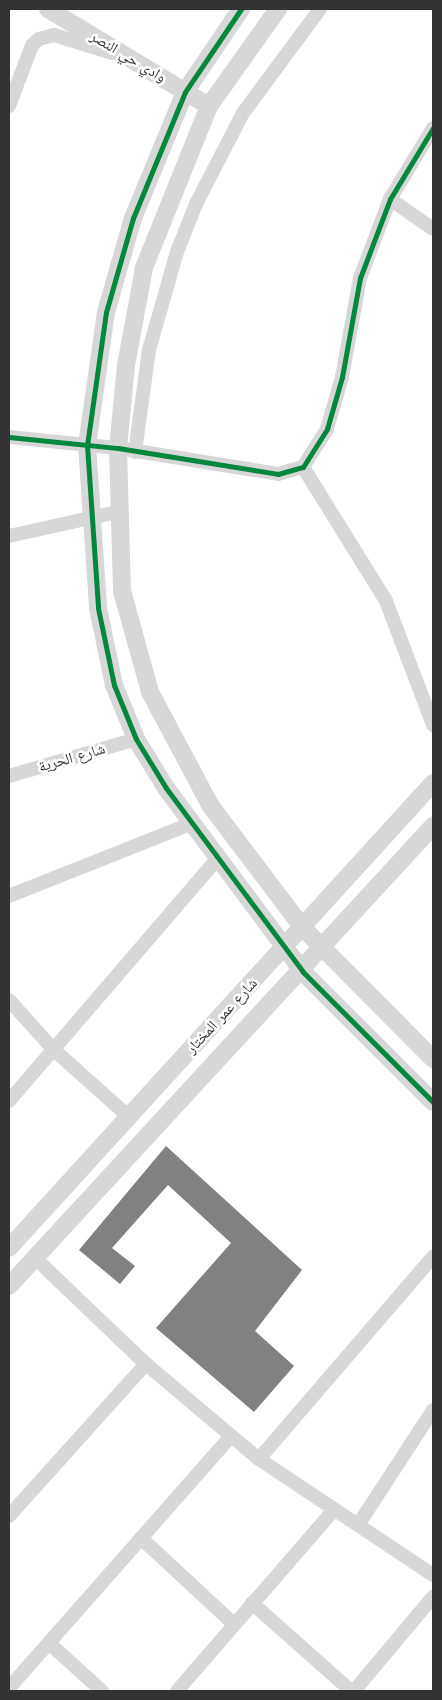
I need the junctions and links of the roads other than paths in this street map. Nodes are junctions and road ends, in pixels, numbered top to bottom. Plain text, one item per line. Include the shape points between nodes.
1 (48, 9) edge
2 (241, 9) edge
3 (278, 9) edge
4 (320, 9) edge
5 (130, 58) junction
6 (185, 92) junction
7 (9, 106) edge
8 (209, 106) junction
9 (433, 128) edge
10 (390, 199) junction
11 (433, 229) edge
12 (9, 437) edge
13 (87, 445) junction
14 (126, 450) junction
15 (303, 467) junction
16 (117, 512) junction
17 (91, 517) junction
18 (9, 536) edge
19 (433, 725) edge
20 (136, 740) junction
21 (9, 776) edge
22 (433, 783) edge
23 (192, 823) junction
24 (433, 826) edge
25 (218, 858) junction
26 (9, 896) edge
27 (304, 928) junction
28 (285, 949) junction
29 (324, 949) junction
30 (304, 972) junction
31 (9, 1000) edge
32 (53, 1050) junction
33 (433, 1060) edge
34 (9, 1101) edge
35 (433, 1102) edge
36 (128, 1116) junction
37 (9, 1248) edge
38 (34, 1257) junction
39 (433, 1257) edge
40 (9, 1286) edge
41 (146, 1364) junction
42 (433, 1410) edge
43 (231, 1436) junction
44 (259, 1458) junction
45 (334, 1510) junction
46 (9, 1516) edge
47 (358, 1525) junction
48 (141, 1538) junction
49 (433, 1575) edge
50 (433, 1597) edge
51 (252, 1603) junction
52 (234, 1624) junction
53 (49, 1643) junction
54 (9, 1688) edge
55 (102, 1691) edge
56 (177, 1691) edge
57 (353, 1691) edge

1 - 5 street, وادي حي النصر
2 - 6 street
3 - 8 street
4 - 14 street via 257,91 196,204 158,317
5 - 6 street, وادي حي النصر
5 - 7 street via 46,36 32,45
6 - 8 street, وادي حي النصر
6 - 13 street via 134,218 106,312
8 - 14 street via 144,268 126,365
9 - 10 street
10 - 11 street
10 - 15 street via 360,278 342,377 327,429
12 - 13 street
13 - 14 street
13 - 17 street
14 - 15 street via 278,474
14 - 16 street
15 - 19 street via 386,601
16 - 17 street
16 - 27 street via 126,617 150,692 210,804
17 - 18 street
17 - 20 street via 98,608 114,685
20 - 21 street, شارع الحرية
20 - 23 street
22 - 27 street, شارع عمر المختار
23 - 25 street
23 - 26 street
24 - 29 street, شارع عمر المختار
25 - 28 street
25 - 32 street
27 - 28 street, شارع عمر المختار
27 - 29 street
28 - 30 street
28 - 36 street, شارع عمر المختار
29 - 30 street, شارع عمر المختار
29 - 33 street
30 - 35 street
30 - 38 street, شارع عمر المختار
31 - 32 street
32 - 34 street
32 - 36 street
36 - 37 street, شارع عمر المختار
38 - 40 street, شارع عمر المختار
38 - 41 street
39 - 44 street
41 - 43 street
41 - 46 street
42 - 47 street
43 - 44 street
43 - 48 street
44 - 45 street
45 - 47 street
45 - 51 street
47 - 49 street
48 - 52 street
48 - 53 street
50 - 57 street
51 - 52 street
51 - 57 street
52 - 56 street
53 - 54 street
53 - 55 street

